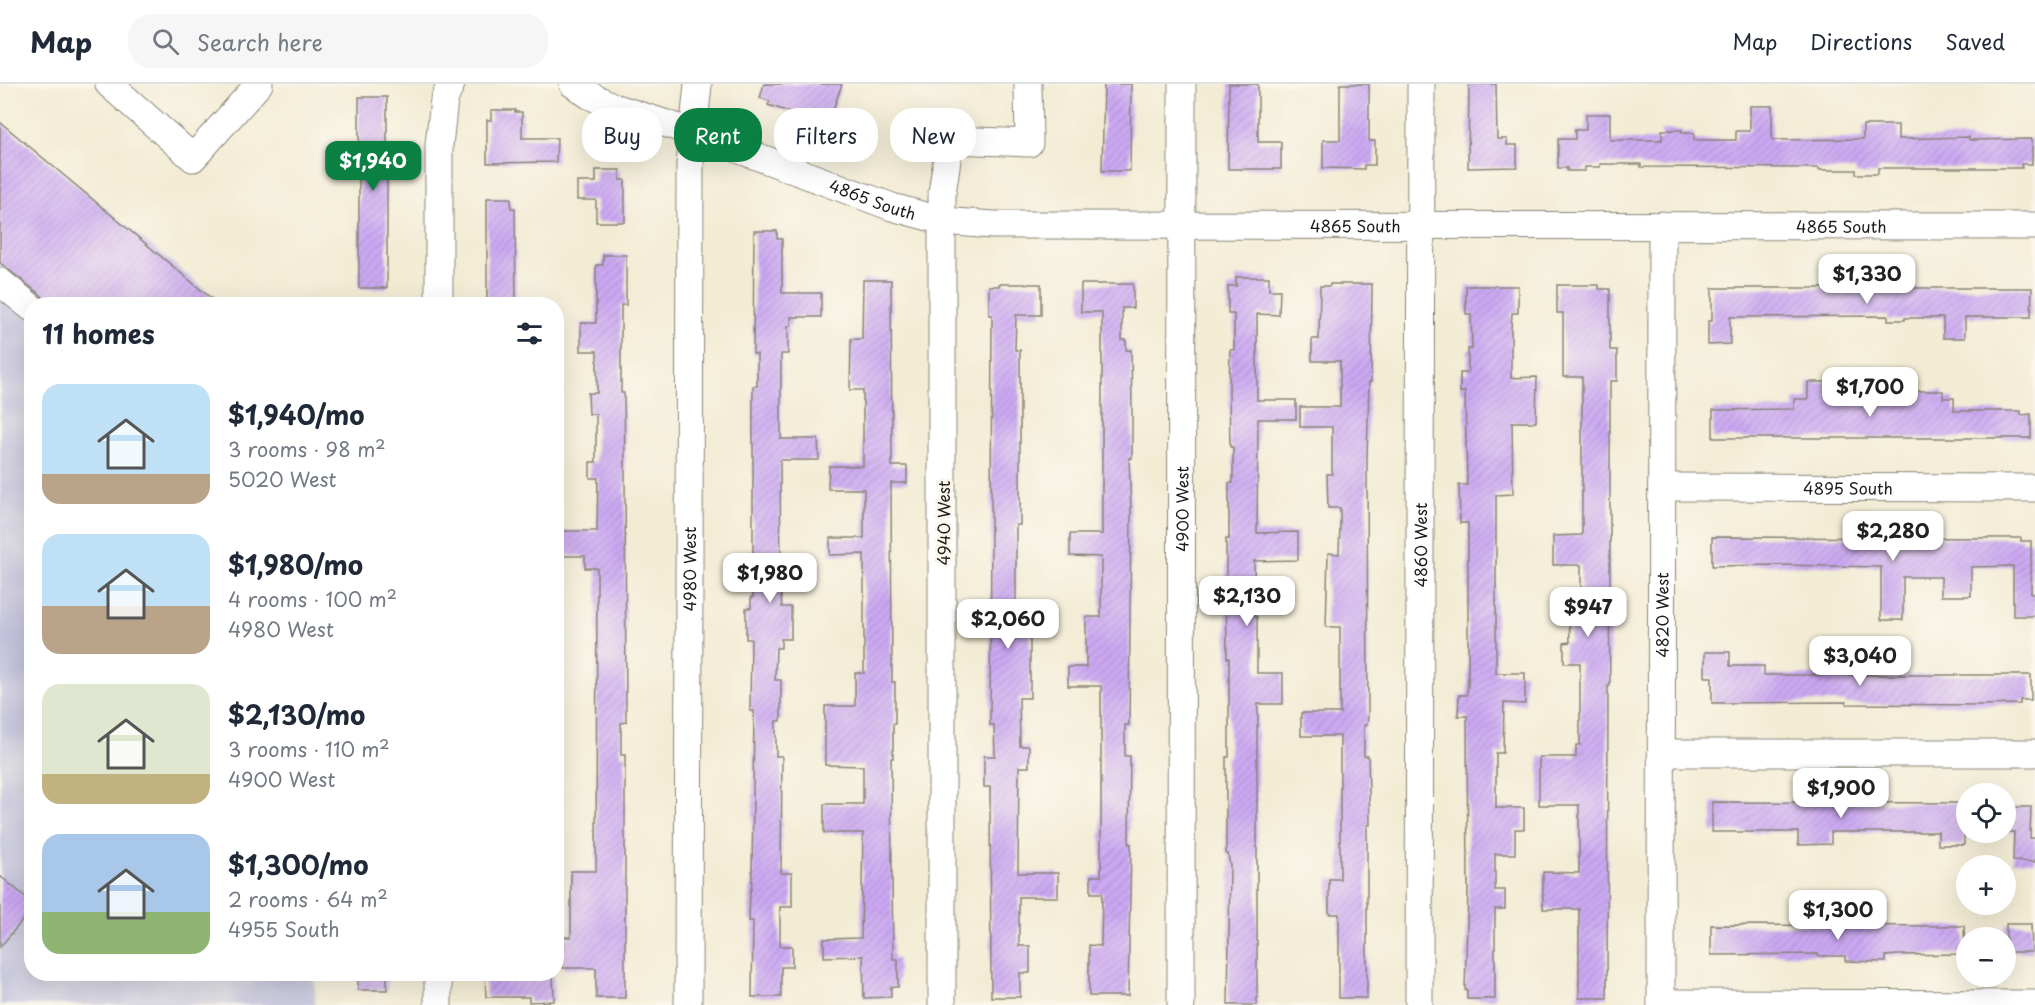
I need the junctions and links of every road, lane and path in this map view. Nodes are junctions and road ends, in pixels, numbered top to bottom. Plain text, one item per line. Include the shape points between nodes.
1 (108, 84) edge
2 (260, 84) edge
3 (451, 84) edge
4 (573, 84) edge
5 (698, 84) edge
6 (1028, 84) edge
7 (1182, 84) edge
8 (1420, 84) edge
9 (695, 108) edge
10 (674, 126) edge
11 (762, 158) edge
12 (690, 162) edge
13 (944, 221) junction
14 (1182, 225) junction
15 (1420, 225) junction
16 (1662, 225) junction
17 (2035, 225) edge
18 (0, 282) edge
19 (439, 297) edge
20 (24, 302) edge
21 (1662, 487) junction
22 (2035, 488) edge
23 (1662, 753) junction
24 (2035, 753) edge
25 (438, 981) edge
26 (1661, 1004) edge
27 (2035, 1004) edge
28 (438, 1005) edge
29 (688, 1005) edge
30 (942, 1005) edge
31 (1181, 1005) edge
32 (1419, 1005) edge

1 - 2 street via 193,158
3 - 19 street via 444,100 439,137
4 - 10 street, 4865 South via 614,106
5 - 9 street, 4980 West
6 - 13 street, 4940 West via 1029,143 950,140 942,193
7 - 14 street, 4900 West
8 - 15 street, 4860 West
11 - 13 street, 4865 South via 892,207
12 - 29 street, 4980 West
13 - 14 street, 4865 South via 993,225
13 - 30 street, 4940 West
14 - 15 street, 4865 South
14 - 31 street, 4900 West
15 - 16 street, 4865 South
15 - 32 street, 4860 West
16 - 17 street, 4865 South
16 - 21 street, 4820 West
18 - 20 street
21 - 22 street, 4895 South
21 - 23 street, 4820 West
23 - 24 street
23 - 26 street, 4820 West
25 - 28 street
26 - 27 street

